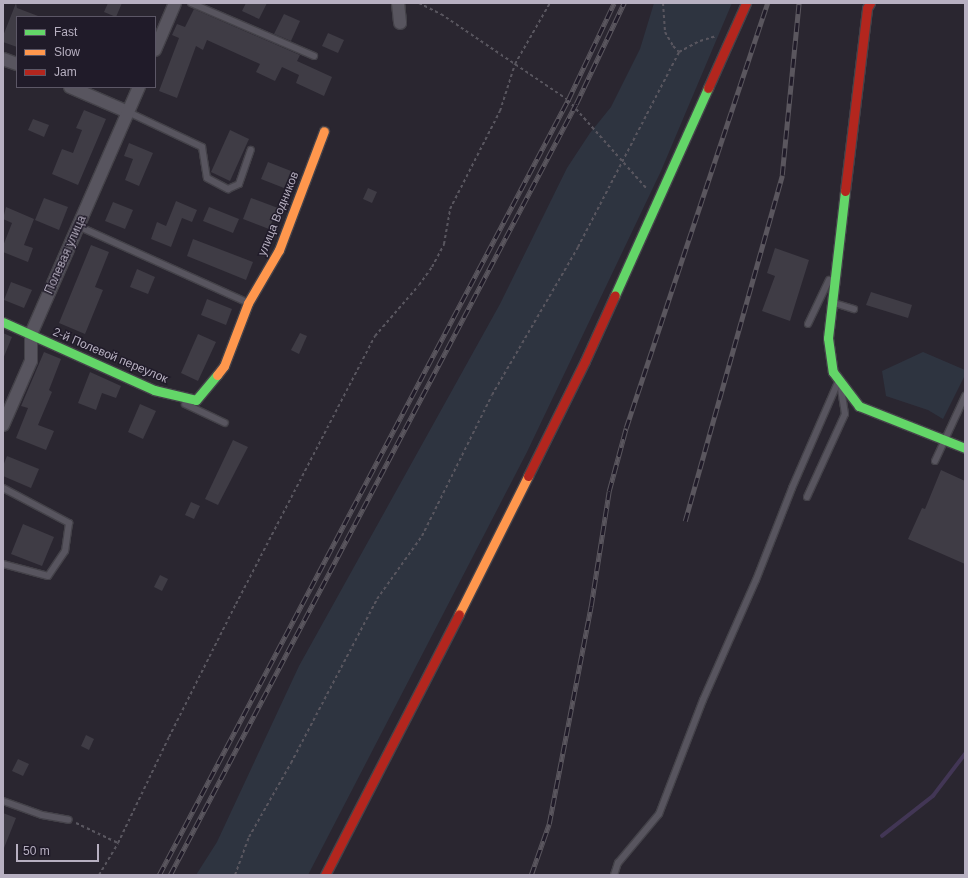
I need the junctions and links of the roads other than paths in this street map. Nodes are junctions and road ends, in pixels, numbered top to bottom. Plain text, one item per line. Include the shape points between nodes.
1 (175, 3) edge
2 (192, 3) edge
3 (398, 3) edge
4 (746, 3) edge
5 (870, 3) edge
6 (400, 23) dead end
7 (156, 48) edge
8 (314, 56) dead end
9 (3, 58) edge
10 (16, 64) edge
11 (72, 88) edge
12 (139, 88) edge
13 (128, 112) junction
14 (324, 131) dead end
15 (251, 150) dead end
16 (78, 226) junction
17 (837, 262) junction
18 (248, 303) junction
19 (833, 303) junction
20 (854, 309) dead end
21 (3, 322) edge
22 (808, 324) dead end
23 (31, 334) junction
24 (839, 380) junction
25 (154, 390) junction
26 (965, 396) edge
27 (225, 423) dead end
28 (3, 425) edge
29 (946, 441) junction
30 (965, 448) edge
31 (936, 461) dead end
32 (3, 488) edge
33 (807, 497) dead end
34 (3, 564) edge
35 (3, 801) edge
36 (69, 820) road end
37 (324, 875) edge
38 (614, 875) edge

1 - 7 street
2 - 8 lane
3 - 6 street
4 - 37 street via 585,361 412,708
5 - 17 street via 867,8
9 - 10 street
11 - 13 street
12 - 13 street, Полевая улица
13 - 15 lane via 202,147 207,178 228,189 239,184
13 - 16 street, Полевая улица
14 - 18 street, улица Водников via 279,250
16 - 18 lane
16 - 23 street, Полевая улица
17 - 19 street
17 - 22 lane
18 - 25 street, 2-й Полевой переулок via 224,366 196,400
19 - 20 lane
19 - 24 street via 828,338 833,372
21 - 23 street, 2-й Полевой переулок
23 - 25 street, 2-й Полевой переулок
23 - 28 street, Полевая улица via 31,361
24 - 29 street via 859,406
24 - 33 lane via 844,414
24 - 38 lane via 703,700 658,814 618,863
25 - 27 lane
26 - 29 lane
29 - 30 street
29 - 31 lane
32 - 34 lane via 69,523 64,551 48,576
35 - 36 lane via 42,815

